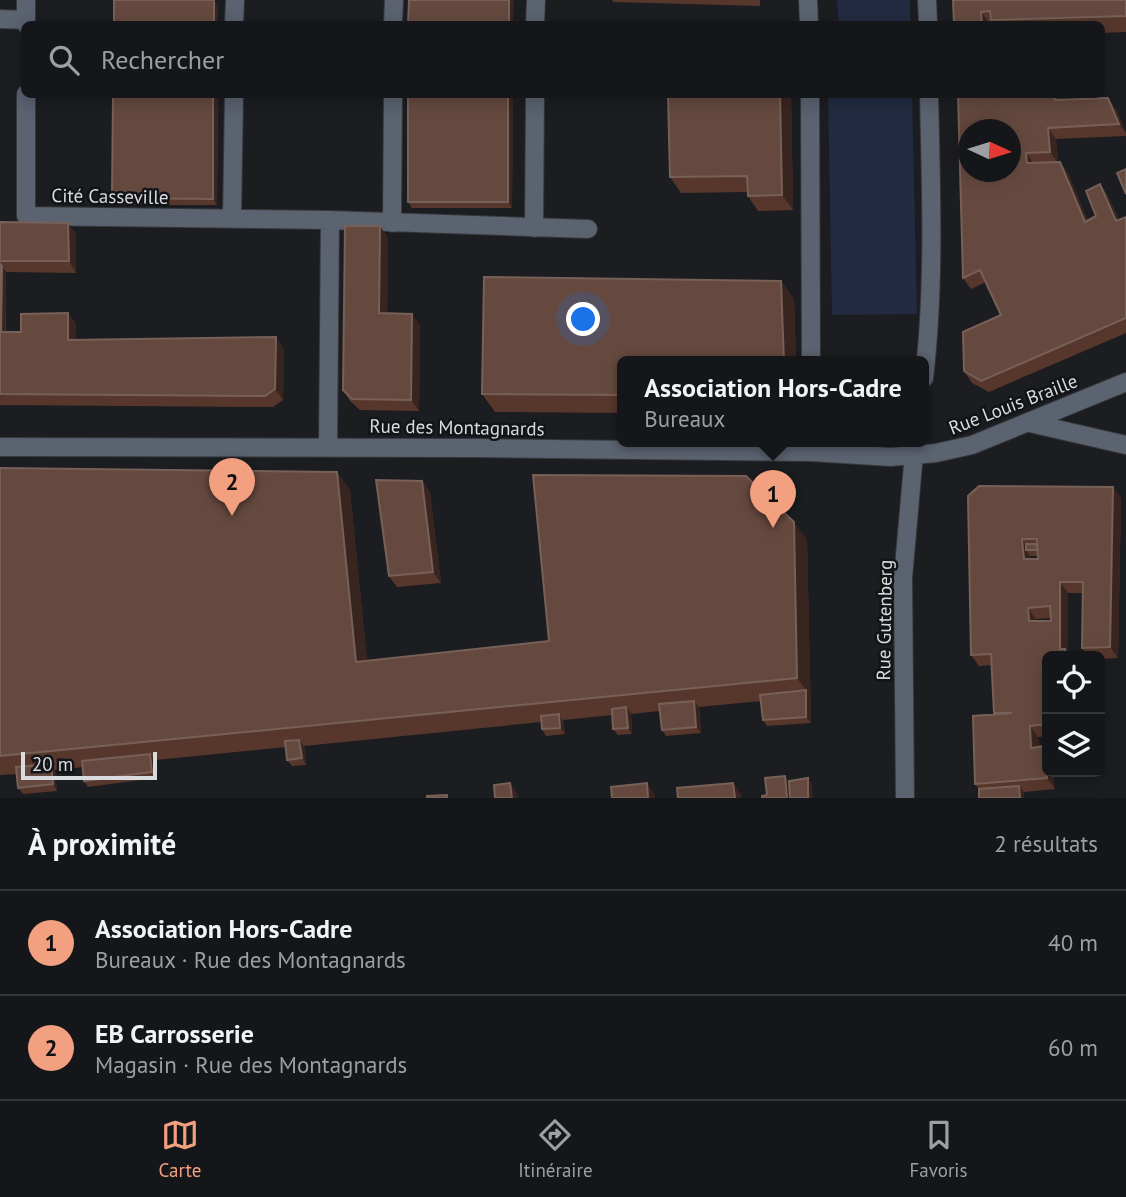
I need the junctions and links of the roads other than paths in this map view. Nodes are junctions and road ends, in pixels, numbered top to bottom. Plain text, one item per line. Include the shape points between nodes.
1 (26, 0) edge
2 (235, 0) edge
3 (394, 0) edge
4 (536, 0) edge
5 (808, 0) edge
6 (927, 0) edge
7 (0, 19) edge
8 (21, 21) edge
9 (26, 21) edge
10 (234, 21) edge
11 (393, 21) edge
12 (536, 21) edge
13 (809, 21) edge
14 (928, 21) edge
15 (26, 98) edge
16 (234, 98) edge
17 (393, 98) edge
18 (535, 98) edge
19 (810, 98) edge
20 (929, 98) edge
21 (232, 219) junction
22 (330, 220) junction
23 (392, 223) junction
24 (534, 228) junction
25 (588, 229) dead end
26 (811, 356) edge
27 (926, 356) edge
28 (1126, 382) edge
29 (1030, 423) junction
30 (1126, 445) edge
31 (0, 447) edge
32 (328, 447) junction
33 (811, 447) edge
34 (914, 449) edge
35 (905, 798) edge

1 - 9 street
2 - 10 street
3 - 11 street
4 - 12 street
5 - 13 street
6 - 14 street
7 - 8 street
15 - 21 street, Cité Casseville via 26,216
16 - 21 street
17 - 23 street
18 - 24 street
19 - 26 street
20 - 27 street via 932,262
21 - 22 street, Cité Casseville
22 - 23 street, Cité Casseville
22 - 32 street
23 - 24 street, Cité Casseville
24 - 25 street, Cité Casseville
28 - 29 street, Rue Louis Braille
29 - 30 street
29 - 34 street, Rue Louis Braille via 953,450
31 - 32 street, Rue des Montagnards
32 - 33 street, Rue des Montagnards
33 - 34 street, Rue des Montagnards
34 - 35 street, Rue Gutenberg via 903,578

